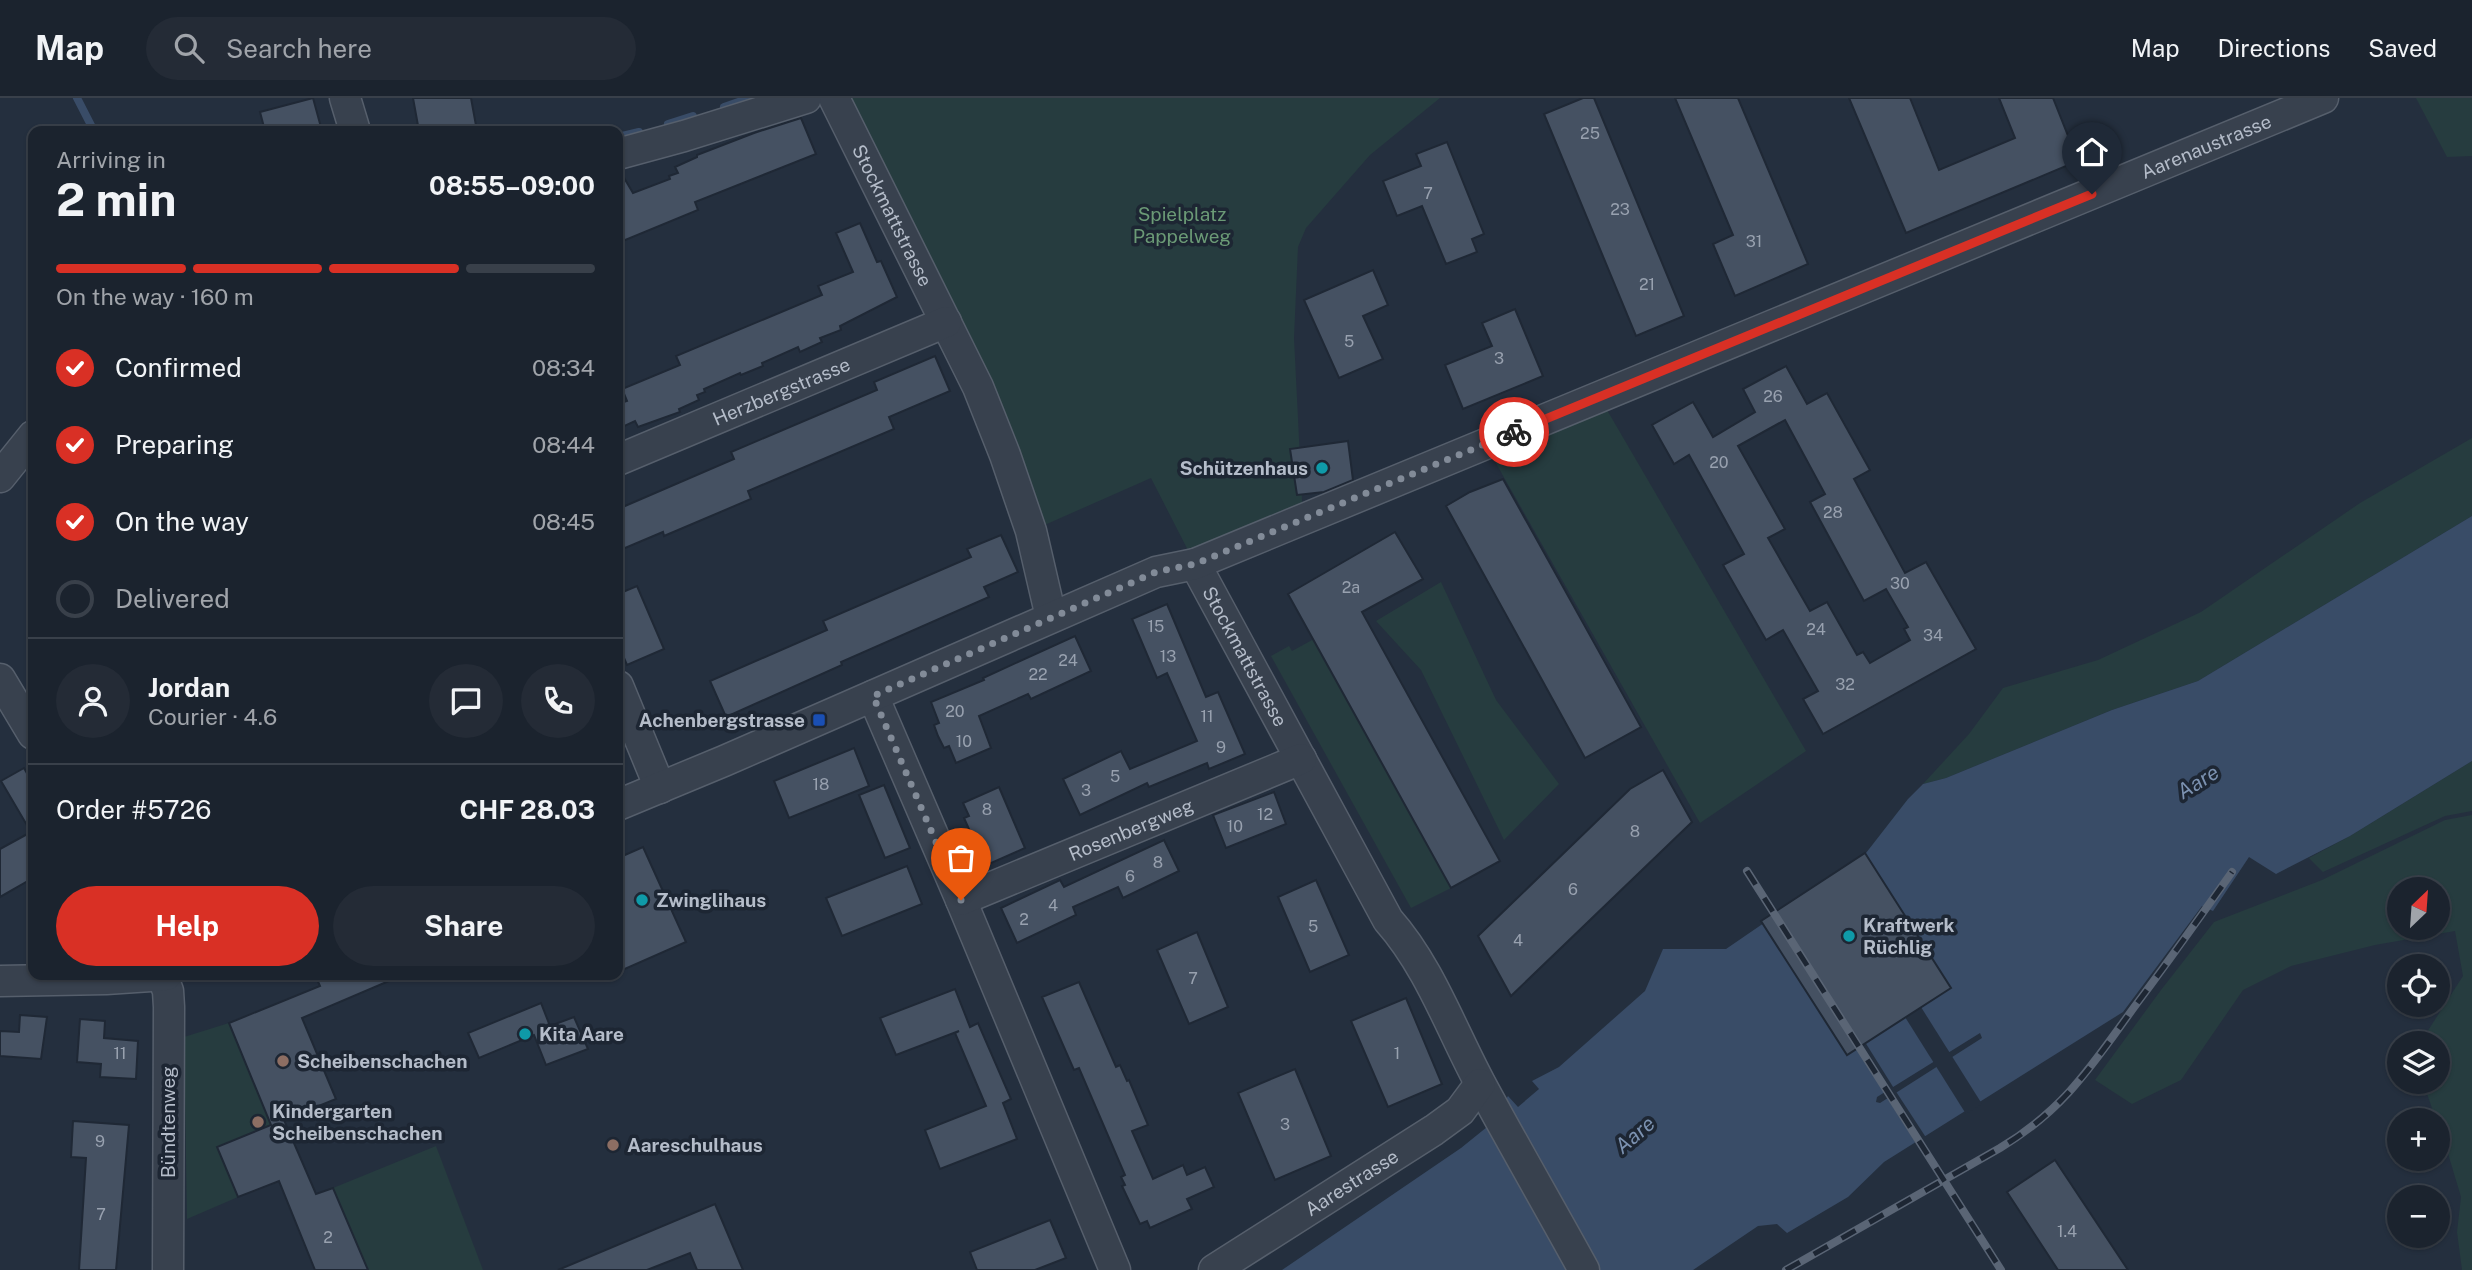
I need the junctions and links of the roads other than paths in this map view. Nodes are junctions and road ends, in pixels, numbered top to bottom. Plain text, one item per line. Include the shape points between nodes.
1 (345, 98) edge
2 (806, 98) edge
3 (834, 98) edge
4 (2323, 98) edge
5 (353, 126) edge
6 (623, 153) edge
7 (946, 322) junction
8 (28, 442) edge
9 (623, 458) edge
10 (0, 477) edge
11 (1195, 564) junction
12 (1051, 617) junction
13 (0, 679) edge
14 (873, 696) junction
15 (623, 698) edge
16 (28, 726) edge
17 (1301, 759) junction
18 (660, 788) junction
19 (623, 802) edge
20 (961, 900) junction
21 (53, 980) edge
22 (165, 980) edge
23 (0, 981) edge
24 (1486, 1094) junction
25 (168, 1270) edge
26 (1115, 1270) edge
27 (1214, 1270) edge
28 (1584, 1270) edge

1 - 5 street
2 - 6 street
3 - 7 street, Stockmattstrasse
4 - 11 street, Aarenaustrasse
7 - 9 street, Herzbergstrasse
7 - 12 street, Stockmattstrasse via 1005,455 1031,530
8 - 10 street
11 - 12 street, Stockmattstrasse via 1156,572
11 - 17 street, Stockmattstrasse
12 - 14 street
13 - 16 street
14 - 18 street
14 - 20 street
15 - 18 street
17 - 20 street, Rosenbergweg
17 - 24 street, Stockmattstrasse via 1388,920 1422,970
18 - 19 street
20 - 26 street
21 - 23 street
22 - 25 street, Bündtenweg via 169,1007
24 - 27 street, Aarestrasse
24 - 28 street, Stockmattstrasse

